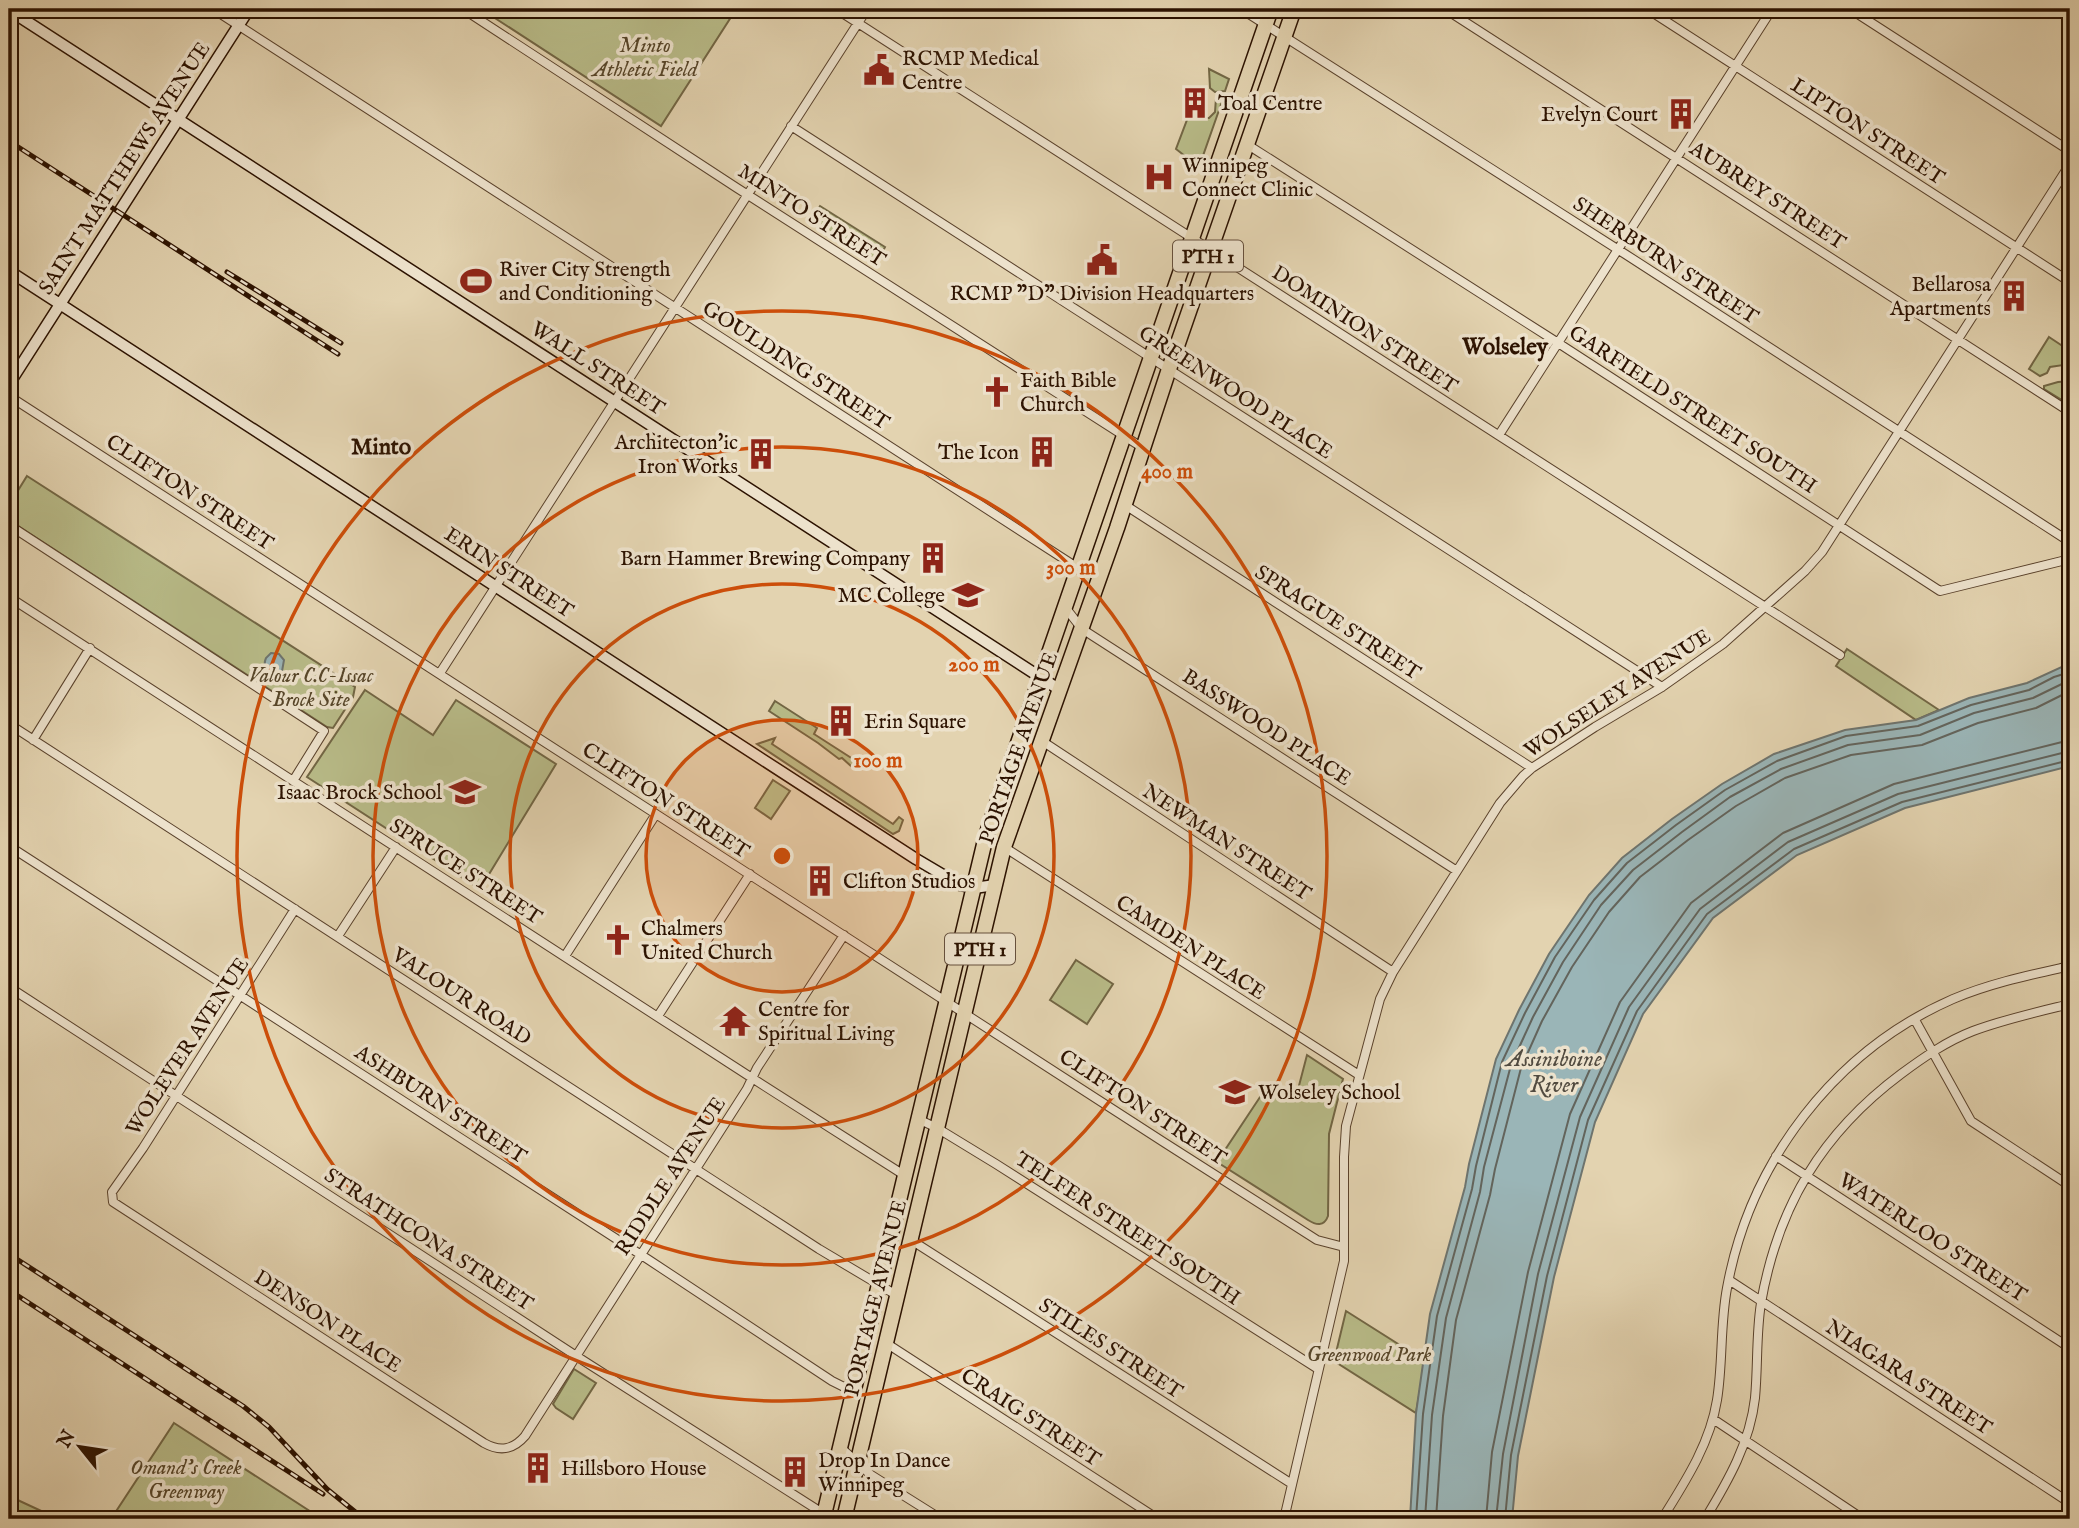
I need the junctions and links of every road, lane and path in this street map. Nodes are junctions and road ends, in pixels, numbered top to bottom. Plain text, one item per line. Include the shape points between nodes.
1 (213, 9) edge
2 (249, 9) edge
3 (463, 9) edge
4 (836, 9) edge
5 (867, 9) edge
6 (1241, 9) edge
7 (1271, 9) edge
8 (1294, 9) edge
9 (1446, 9) edge
10 (1647, 9) edge
11 (1772, 9) edge
12 (1850, 9) edge
13 (2056, 9) edge
14 (9, 10) edge
15 (2070, 18) edge
16 (858, 23) junction
17 (1266, 25) junction
18 (239, 26) junction
19 (1285, 37) junction
20 (1736, 66) junction
21 (178, 119) junction
22 (791, 126) junction
23 (1248, 145) junction
24 (2070, 151) edge
25 (1677, 157) junction
26 (2070, 164) edge
27 (748, 195) junction
28 (1192, 238) junction
29 (2017, 247) junction
30 (1210, 250) junction
31 (1618, 250) junction
32 (9, 271) edge
33 (2070, 282) edge
34 (60, 304) junction
35 (675, 308) junction
36 (1958, 340) junction
37 (1559, 343) junction
38 (1151, 357) junction
39 (1169, 369) junction
40 (9, 384) edge
41 (9, 396) edge
42 (614, 402) junction
43 (2070, 412) edge
44 (1899, 432) junction
45 (1125, 435) junction
46 (1499, 435) junction
47 (1143, 448) junction
48 (1125, 505) junction
49 (9, 524) edge
50 (1839, 525) junction
51 (2070, 542) edge
52 (2070, 559) edge
53 (1078, 568) junction
54 (496, 587) junction
55 (9, 597) edge
56 (1065, 607) junction
57 (1766, 608) junction
58 (1082, 629) junction
59 (90, 648) junction
60 (1840, 655) dead end
61 (440, 673) junction
62 (1041, 678) junction
63 (1662, 687) junction
64 (1060, 690) junction
65 (9, 724) edge
66 (33, 740) junction
67 (1042, 741) junction
68 (1532, 768) junction
69 (293, 781) junction
70 (656, 814) junction
71 (9, 846) edge
72 (396, 847) junction
73 (1004, 848) junction
74 (1457, 871) junction
75 (750, 874) junction
76 (995, 885) junction
77 (974, 888) junction
78 (295, 909) junction
79 (844, 935) junction
80 (338, 936) junction
81 (565, 956) junction
82 (2070, 966) edge
83 (1393, 972) junction
84 (9, 987) edge
85 (240, 995) junction
86 (947, 1001) junction
87 (2070, 1004) edge
88 (965, 1013) junction
89 (658, 1016) junction
90 (1915, 1020) junction
91 (1931, 1052) junction
92 (1359, 1075) junction
93 (752, 1078) junction
94 (176, 1094) junction
95 (918, 1119) junction
96 (937, 1128) junction
97 (1776, 1156) junction
98 (696, 1168) junction
99 (904, 1175) junction
100 (1806, 1175) junction
101 (2070, 1186) edge
102 (113, 1202) joint
103 (911, 1240) junction
104 (1344, 1247) junction
105 (641, 1255) junction
106 (1729, 1280) junction
107 (879, 1286) junction
108 (898, 1296) junction
109 (1762, 1301) junction
110 (886, 1343) junction
111 (2070, 1348) edge
112 (576, 1356) junction
113 (1318, 1369) junction
114 (854, 1392) junction
115 (1713, 1419) junction
116 (525, 1436) joint
117 (1745, 1442) junction
118 (840, 1447) junction
119 (858, 1462) junction
120 (1292, 1484) junction
121 (2070, 1503) edge
122 (827, 1518) edge
123 (844, 1519) edge
124 (941, 1519) edge
125 (1158, 1519) edge
126 (1284, 1519) edge
127 (1662, 1519) edge
128 (1705, 1519) edge
129 (1863, 1519) edge

1 - 18 street, GOULDING STREET
2 - 18 main road, SAINT MATTHEWS AVENUE
3 - 27 street, MINTO STREET
4 - 16 street, DOMINION STREET
5 - 16 street
6 - 17 street, SHERBURN STREET
7 - 17 highway, PORTAGE AVENUE / PTH 1
8 - 19 highway, PORTAGE AVENUE / PTH 1
9 - 25 street, AUBREY STREET
10 - 20 street, LIPTON STREET
11 - 20 street
12 - 24 street
13 - 15 street
14 - 21 main road, WALL STREET
16 - 22 street
16 - 28 street, DOMINION STREET
17 - 19 street, SHERBURN STREET
17 - 28 highway, PORTAGE AVENUE / PTH 1
18 - 21 main road, SAINT MATTHEWS AVENUE
18 - 35 street, GOULDING STREET
19 - 23 highway, PORTAGE AVENUE / PTH 1
19 - 31 street, SHERBURN STREET
20 - 25 street
20 - 29 street, LIPTON STREET
21 - 34 main road, SAINT MATTHEWS AVENUE
21 - 42 main road, WALL STREET
22 - 27 street
22 - 38 street, GREENWOOD PLACE
23 - 30 highway, PORTAGE AVENUE / PTH 1
23 - 37 street, GARFIELD STREET SOUTH
25 - 31 street
25 - 36 street, AUBREY STREET
26 - 29 street, WOLSELEY AVENUE
27 - 35 street
27 - 45 street, MINTO STREET
28 - 30 street, DOMINION STREET
28 - 38 highway, PORTAGE AVENUE / PTH 1
29 - 33 street, LIPTON STREET
29 - 36 street, WOLSELEY AVENUE
30 - 39 highway, PORTAGE AVENUE / PTH 1
30 - 46 street, DOMINION STREET
31 - 37 street
31 - 44 street, SHERBURN STREET
32 - 34 main road, ERIN STREET
34 - 40 main road, SAINT MATTHEWS AVENUE
34 - 54 main road, ERIN STREET
35 - 42 street
35 - 53 street, GOULDING STREET
36 - 43 street, AUBREY STREET
36 - 44 street, WOLSELEY AVENUE
37 - 46 street
37 - 50 street, GARFIELD STREET SOUTH
38 - 39 street, GREENWOOD PLACE
38 - 45 highway, PORTAGE AVENUE / PTH 1
39 - 47 highway, PORTAGE AVENUE / PTH 1
39 - 63 street, GREENWOOD PLACE
41 - 61 street, CLIFTON STREET
42 - 54 street
42 - 62 main road, WALL STREET
44 - 50 street, WOLSELEY AVENUE
44 - 51 street, SHERBURN STREET
45 - 47 street, MINTO STREET
45 - 53 highway, PORTAGE AVENUE / PTH 1
46 - 57 street, DOMINION STREET
47 - 48 highway, PORTAGE AVENUE / PTH 1
48 - 58 highway, PORTAGE AVENUE / PTH 1
48 - 68 street, SPRAGUE STREET
49 - 69 street via 324,731
50 - 52 street, GARFIELD STREET SOUTH via 1940,592
50 - 57 street, WOLSELEY AVENUE via 1822,552
53 - 56 highway, PORTAGE AVENUE / PTH 1
54 - 61 street
54 - 77 main road, ERIN STREET via 916,859 960,885
55 - 59 street, SPRUCE STREET
56 - 58 street, BASSWOOD PLACE
56 - 62 highway, PORTAGE AVENUE / PTH 1
57 - 60 street, DOMINION STREET
57 - 63 street, WOLSELEY AVENUE
58 - 64 highway, PORTAGE AVENUE / PTH 1
58 - 74 street, BASSWOOD PLACE
59 - 66 street
59 - 69 street, SPRUCE STREET
61 - 70 street, CLIFTON STREET
62 - 64 main road, WALL STREET
62 - 77 highway, PORTAGE AVENUE / PTH 1 via 986,836
63 - 68 street, WOLSELEY AVENUE
64 - 67 highway, PORTAGE AVENUE / PTH 1
65 - 66 street, VALOUR ROAD
66 - 78 street, VALOUR ROAD
67 - 73 highway, PORTAGE AVENUE / PTH 1
67 - 83 street, NEWMAN STREET
68 - 74 street, WOLSELEY AVENUE via 1500,803
69 - 72 street, SPRUCE STREET
70 - 75 street, CLIFTON STREET
70 - 81 street
71 - 85 street, ASHBURN STREET
72 - 80 street
72 - 81 street, SPRUCE STREET
73 - 76 highway, PORTAGE AVENUE / PTH 1
73 - 92 street, CAMDEN PLACE
74 - 83 street, WOLSELEY AVENUE
75 - 79 street, CLIFTON STREET
75 - 89 street
76 - 77 main road
76 - 88 highway, PORTAGE AVENUE / PTH 1
77 - 86 highway, PORTAGE AVENUE / PTH 1
78 - 80 street, VALOUR ROAD
78 - 85 street, WOLEVER AVENUE
79 - 86 street, CLIFTON STREET
79 - 93 street, RIDDLE AVENUE
80 - 98 street, VALOUR ROAD
81 - 89 street, SPRUCE STREET
82 - 90 street via 2003,981
83 - 92 street, WOLSELEY AVENUE via 1380,999
84 - 94 street, STRATHCONA STREET
85 - 94 street, WOLEVER AVENUE
85 - 105 street, ASHBURN STREET
86 - 88 street, CLIFTON STREET
86 - 95 highway, PORTAGE AVENUE / PTH 1
87 - 91 street via 1972,1032
88 - 96 highway, PORTAGE AVENUE / PTH 1
88 - 104 street, CLIFTON STREET via 1317,1240
89 - 93 street, SPRUCE STREET
90 - 91 street
90 - 97 street via 1848,1066 1794,1127
91 - 100 street via 1876,1093 1838,1130
91 - 101 street via 1971,1121
92 - 104 street, WOLSELEY AVENUE via 1345,1137
93 - 98 street, RIDDLE AVENUE
93 - 99 street, SPRUCE STREET
94 - 102 street, WOLEVER AVENUE via 112,1192
94 - 112 street, STRATHCONA STREET
95 - 96 street, TELFER STREET SOUTH
95 - 99 highway, PORTAGE AVENUE / PTH 1
96 - 103 highway, PORTAGE AVENUE / PTH 1
96 - 113 street, TELFER STREET SOUTH
97 - 100 street, WATERLOO STREET
97 - 106 street via 1747,1214
98 - 105 street, RIDDLE AVENUE
98 - 107 street, VALOUR ROAD
99 - 107 highway, PORTAGE AVENUE / PTH 1
100 - 109 street via 1779,1234
100 - 111 street, WATERLOO STREET
102 - 116 street, DENSON PLACE via 484,1443 507,1449
103 - 108 highway, PORTAGE AVENUE / PTH 1
103 - 120 street, STILES STREET
104 - 113 street, WOLSELEY AVENUE
105 - 112 street, RIDDLE AVENUE
105 - 114 street, ASHBURN STREET
106 - 109 street, NIAGARA STREET
106 - 115 street
107 - 108 street, VALOUR ROAD
107 - 114 highway, PORTAGE AVENUE / PTH 1
108 - 110 highway, PORTAGE AVENUE / PTH 1
109 - 117 street via 1754,1402
109 - 121 street, NIAGARA STREET
110 - 119 highway, PORTAGE AVENUE / PTH 1
110 - 125 street, CRAIG STREET
112 - 116 street, RIDDLE AVENUE
112 - 122 street, STRATHCONA STREET
113 - 120 street, WOLSELEY AVENUE
114 - 118 highway, PORTAGE AVENUE / PTH 1
115 - 117 street
115 - 127 street via 1696,1462
117 - 128 street
117 - 129 street
118 - 119 street
118 - 122 highway, PORTAGE AVENUE / PTH 1
119 - 123 highway, PORTAGE AVENUE / PTH 1
119 - 124 street
120 - 126 street, WOLSELEY AVENUE

